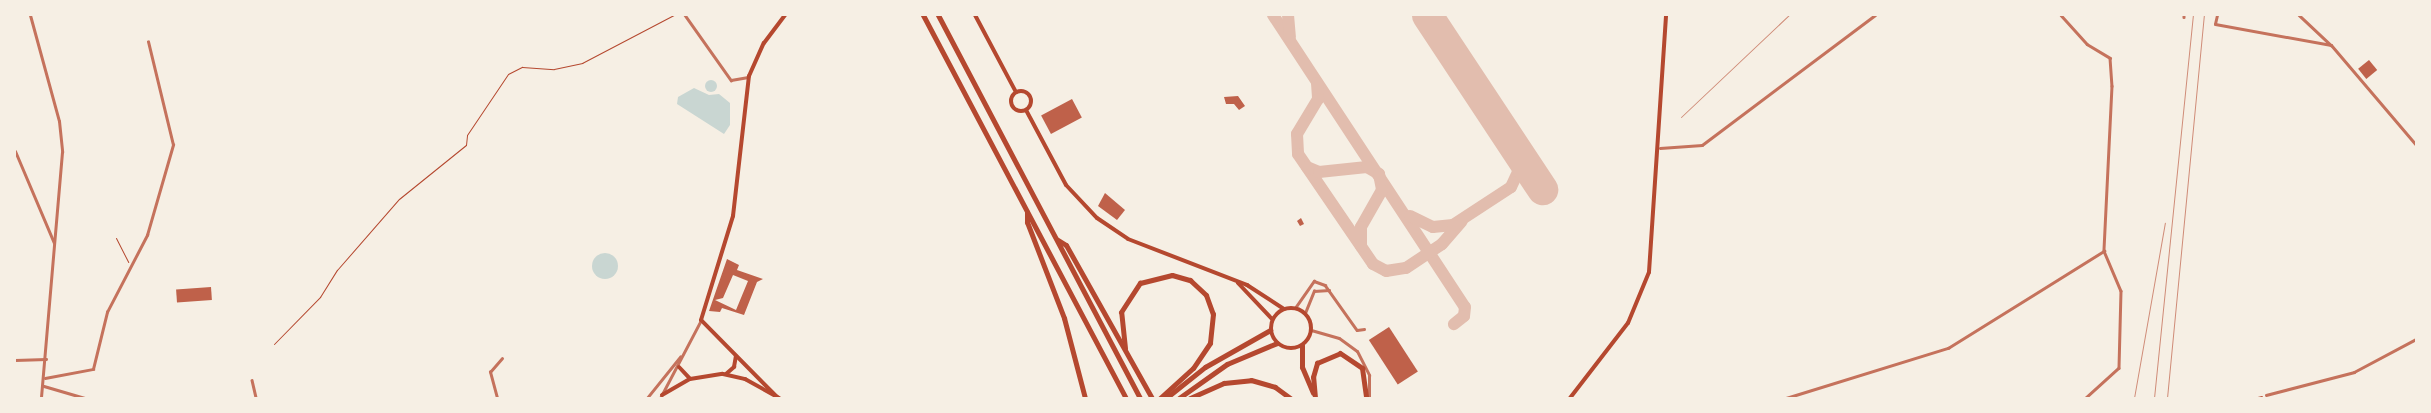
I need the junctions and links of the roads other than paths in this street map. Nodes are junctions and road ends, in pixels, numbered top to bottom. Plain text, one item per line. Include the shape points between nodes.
1 (30, 15) edge
2 (684, 15) edge
3 (785, 15) edge
4 (923, 15) edge
5 (938, 15) edge
6 (975, 15) edge
7 (1666, 15) edge
8 (1875, 15) edge
9 (2062, 15) edge
10 (2216, 15) edge
11 (2299, 15) edge
12 (148, 42) dead end
13 (2331, 45) junction
14 (750, 76) junction
15 (1016, 92) junction
16 (1026, 110) junction
17 (2416, 145) edge
18 (1660, 148) junction
19 (15, 151) edge
20 (1027, 211) junction
21 (1057, 240) junction
22 (55, 244) junction
23 (2104, 252) junction
24 (1233, 280) junction
25 (1329, 290) junction
26 (1295, 308) junction
27 (1284, 309) junction
28 (1305, 313) junction
29 (1272, 319) junction
30 (701, 320) junction
31 (1364, 329) dead end
32 (1270, 330) junction
33 (1311, 330) junction
34 (2416, 339) edge
35 (1277, 343) junction
36 (1302, 345) junction
37 (689, 347) junction
38 (1125, 348) junction
39 (736, 356) junction
40 (502, 358) dead end
41 (46, 359) junction
42 (15, 360) edge
43 (679, 367) junction
44 (723, 374) junction
45 (45, 378) junction
46 (690, 379) junction
47 (252, 380) dead end
48 (44, 386) junction
49 (2266, 395) road end
50 (661, 397) edge
51 (41, 398) edge
52 (85, 398) edge
53 (256, 398) edge
54 (497, 398) edge
55 (647, 398) edge
56 (778, 398) edge
57 (1085, 398) edge
58 (1126, 398) edge
59 (1140, 398) edge
60 (1152, 398) edge
61 (1160, 398) edge
62 (1166, 398) edge
63 (1178, 398) edge
64 (1190, 398) edge
65 (1290, 398) edge
66 (1315, 398) edge
67 (1368, 398) edge
68 (1570, 398) edge
69 (1786, 398) edge
70 (2086, 398) edge

1 - 22 street via 61,139
2 - 14 street via 731,80
3 - 14 main road via 764,43
4 - 20 highway
5 - 21 highway
6 - 15 main road
7 - 18 main road
8 - 18 street via 1702,145
9 - 23 street via 2087,44 2110,58
10 - 13 street via 2216,24
11 - 13 street
12 - 45 street via 173,145 147,234 107,312 93,369
13 - 17 street
14 - 30 main road via 733,216
15 - 16 main road via 1030,96
15 - 16 main road via 1012,106
16 - 24 main road via 1062,180 1097,218 1128,239
18 - 68 main road via 1653,254 1644,290 1623,331
19 - 22 street
20 - 57 highway via 1027,222 1064,318
20 - 58 highway
21 - 38 highway via 1066,245
21 - 59 highway
22 - 41 street
23 - 69 street via 1948,348
23 - 70 street via 2121,291 2119,368
24 - 27 main road
24 - 29 main road
25 - 26 street via 1314,281
25 - 28 street via 1314,291
25 - 31 street via 1357,330
26 - 27 main road
26 - 28 main road
27 - 29 main road
28 - 33 main road
29 - 32 main road
30 - 37 street
30 - 39 main road
32 - 35 main road
32 - 62 highway via 1205,367
33 - 36 main road
33 - 67 street via 1339,338 1357,351 1369,375
34 - 49 street via 2354,372
35 - 36 main road via 1289,348
35 - 63 highway via 1227,364
36 - 66 highway via 1302,367
37 - 43 street
37 - 55 street
38 - 60 highway
38 - 61 highway via 1121,312 1140,283 1172,275 1190,280 1206,295 1213,314 1210,344 1193,368
39 - 44 main road via 734,367
39 - 56 main road
40 - 54 street via 490,372
41 - 42 street
41 - 45 street
43 - 46 main road
43 - 50 street
44 - 46 main road
44 - 56 main road via 744,379
45 - 48 street
46 - 50 main road
47 - 53 street
48 - 51 street
48 - 52 street
64 - 65 highway via 1224,383 1251,380 1275,387
66 - 67 highway via 1313,377 1317,363 1340,353 1362,368

